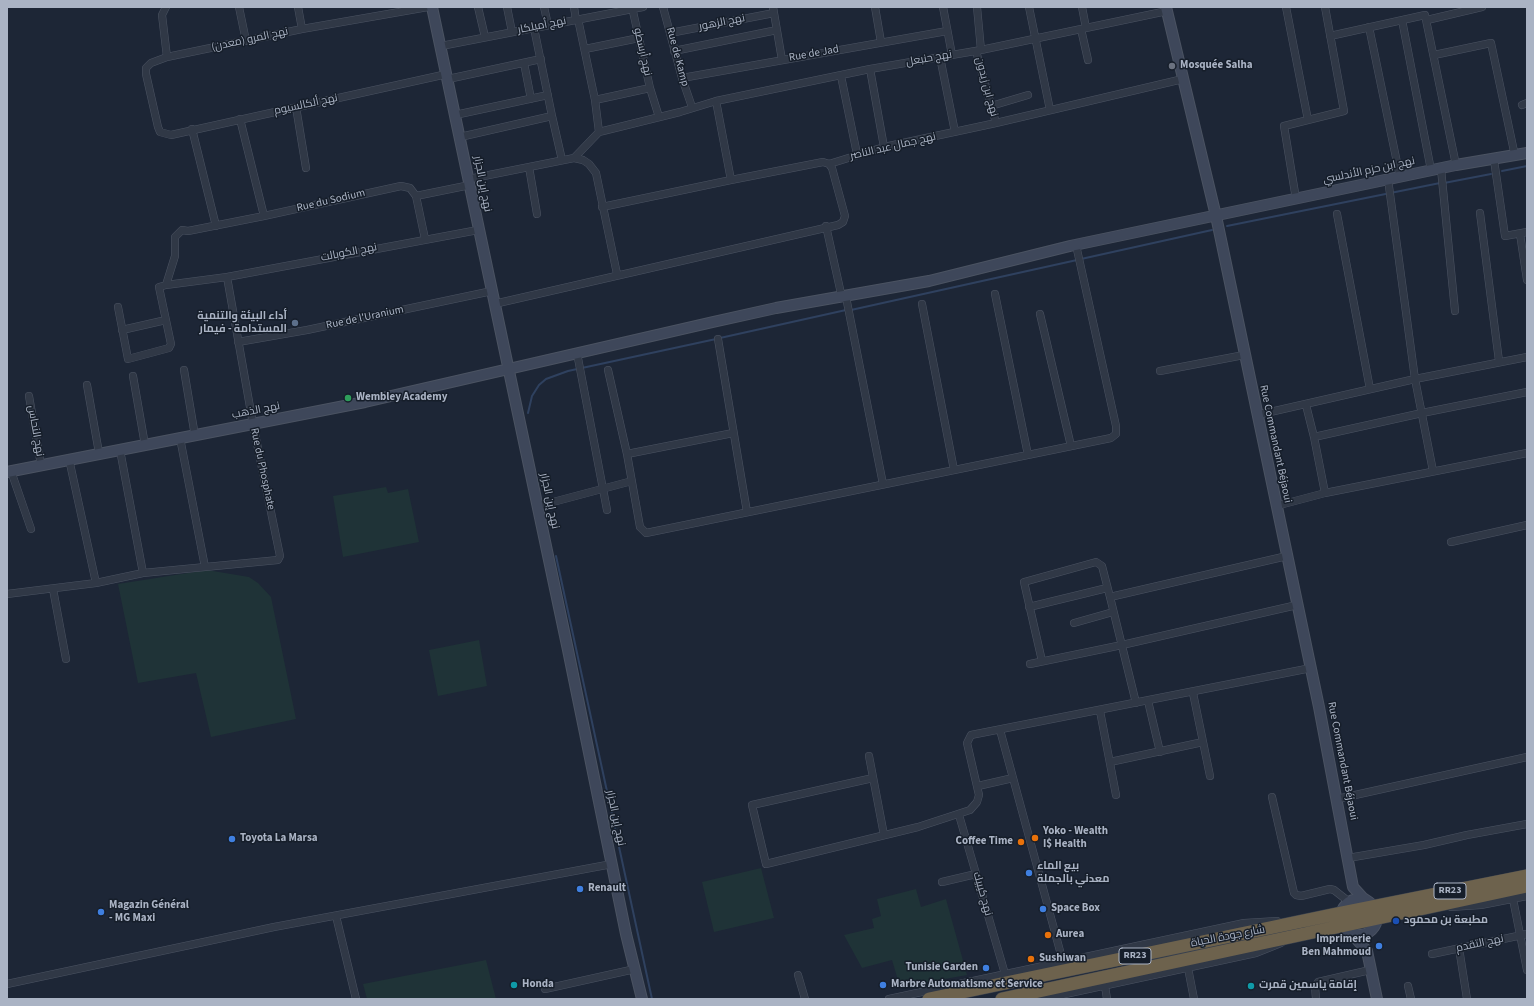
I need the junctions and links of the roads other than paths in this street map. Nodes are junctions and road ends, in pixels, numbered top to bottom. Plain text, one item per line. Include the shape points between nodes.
1 (166, 7) edge
2 (239, 7) edge
3 (298, 7) edge
4 (428, 7) edge
5 (432, 7) edge
6 (478, 7) edge
7 (507, 7) edge
8 (544, 7) edge
9 (574, 7) edge
10 (643, 7) edge
11 (664, 7) edge
12 (875, 7) edge
13 (943, 7) edge
14 (977, 7) edge
15 (1029, 7) edge
16 (1082, 7) edge
17 (1286, 7) edge
18 (1325, 7) edge
19 (1482, 7) edge
20 (632, 8) edge
21 (1166, 9) edge
22 (606, 10) edge
23 (774, 10) edge
24 (1425, 14) edge
25 (577, 20) junction
26 (1402, 20) junction
27 (548, 25) junction
28 (1369, 27) junction
29 (534, 28) junction
30 (1084, 28) junction
31 (302, 29) junction
32 (777, 30) junction
33 (947, 31) junction
34 (512, 32) junction
35 (670, 33) junction
36 (1330, 36) junction
37 (485, 37) junction
38 (639, 38) junction
39 (1034, 39) junction
40 (246, 41) junction
41 (881, 42) junction
42 (441, 46) junction
43 (585, 49) junction
44 (979, 50) junction
45 (674, 51) junction
46 (952, 55) junction
47 (1434, 56) junction
48 (166, 57) junction
49 (940, 57) junction
50 (541, 59) junction
51 (782, 60) junction
52 (1088, 60) dead end
53 (524, 63) junction
54 (870, 69) junction
55 (448, 76) junction
56 (841, 76) junction
57 (682, 78) junction
58 (1183, 79) junction
59 (650, 88) junction
60 (548, 95) junction
61 (1028, 95) dead end
62 (531, 99) junction
63 (595, 100) junction
64 (716, 101) junction
65 (991, 106) junction
66 (296, 107) junction
67 (692, 107) junction
68 (1050, 110) junction
69 (455, 115) junction
70 (552, 116) junction
71 (660, 117) junction
72 (240, 119) junction
73 (1308, 120) junction
74 (996, 123) junction
75 (192, 129) junction
76 (600, 132) junction
77 (955, 132) junction
78 (165, 135) joint
79 (460, 137) junction
80 (884, 147) junction
81 (856, 154) junction
82 (1527, 154) edge
83 (1515, 156) junction
84 (574, 158) junction
85 (562, 160) junction
86 (1494, 160) junction
87 (829, 164) junction
88 (1456, 165) junction
89 (529, 167) junction
90 (306, 168) dead end
91 (1441, 169) junction
92 (1431, 170) junction
93 (1400, 177) junction
94 (1388, 179) junction
95 (731, 180) junction
96 (469, 182) junction
97 (416, 196) junction
98 (1296, 199) junction
99 (602, 207) junction
100 (1480, 213) dead end
101 (537, 214) dead end
102 (1337, 214) dead end
103 (264, 216) junction
104 (1216, 216) junction
105 (216, 226) junction
106 (826, 226) junction
107 (478, 230) junction
108 (1524, 233) edge
109 (425, 238) junction
110 (1076, 245) junction
111 (618, 274) junction
112 (1527, 280) edge
113 (227, 281) junction
114 (166, 285) junction
115 (492, 291) junction
116 (995, 294) dead end
117 (494, 304) junction
118 (846, 304) junction
119 (922, 304) dead end
120 (118, 307) dead end
121 (1455, 311) dead end
122 (1040, 314) dead end
123 (166, 320) junction
124 (122, 330) junction
125 (718, 339) dead end
126 (238, 342) junction
127 (577, 353) junction
128 (1244, 355) junction
129 (1527, 357) edge
130 (1499, 362) junction
131 (184, 370) dead end
132 (508, 370) junction
133 (608, 370) dead end
134 (1160, 371) dead end
135 (133, 376) dead end
136 (1415, 379) junction
137 (86, 385) dead end
138 (1370, 390) junction
139 (1527, 392) edge
140 (29, 396) dead end
141 (1306, 405) junction
142 (1422, 413) junction
143 (1257, 415) junction
144 (253, 424) junction
145 (733, 433) junction
146 (195, 436) junction
147 (1314, 437) junction
148 (180, 438) junction
149 (145, 445) junction
150 (1071, 446) junction
151 (120, 450) junction
152 (99, 453) junction
153 (1527, 453) edge
154 (627, 454) junction
155 (1028, 455) junction
156 (69, 459) junction
157 (41, 465) junction
158 (954, 470) junction
159 (9, 471) edge
160 (1433, 471) junction
161 (632, 481) junction
162 (883, 484) junction
163 (602, 488) junction
164 (1324, 493) junction
165 (538, 506) junction
166 (1276, 506) junction
167 (607, 510) dead end
168 (746, 512) junction
169 (1527, 525) edge
170 (31, 529) dead end
171 (1451, 542) dead end
172 (1287, 556) junction
173 (205, 567) junction
174 (143, 573) junction
175 (96, 583) junction
176 (1107, 588) junction
177 (53, 589) junction
178 (7, 594) edge
179 (1110, 597) junction
180 (1297, 605) junction
181 (1029, 607) junction
182 (1113, 612) junction
183 (1074, 623) dead end
184 (1122, 645) junction
185 (66, 659) dead end
186 (1042, 662) junction
187 (1030, 664) dead end
188 (1311, 668) junction
189 (1193, 692) junction
190 (1148, 701) junction
191 (1136, 703) junction
192 (1100, 711) junction
193 (1000, 730) junction
194 (1204, 742) junction
195 (1160, 752) junction
196 (869, 756) dead end
197 (1527, 757) edge
198 (1110, 762) junction
199 (1210, 776) dead end
200 (873, 778) junction
201 (1013, 778) junction
202 (978, 786) junction
203 (1116, 795) dead end
204 (1272, 797) dead end
205 (1337, 799) junction
206 (959, 815) junction
207 (1527, 824) edge
208 (884, 835) junction
209 (1348, 858) junction
210 (612, 864) junction
211 (976, 874) junction
212 (1527, 876) edge
213 (942, 882) dead end
214 (1527, 886) edge
215 (1353, 887) junction
216 (1527, 896) edge
217 (1513, 899) junction
218 (1421, 908) junction
219 (1373, 914) junction
220 (336, 916) junction
221 (1346, 916) junction
222 (1295, 923) junction
223 (1523, 935) edge
224 (1294, 937) junction
225 (1459, 948) junction
226 (1366, 951) junction
227 (1432, 954) dead end
228 (1063, 962) junction
229 (1188, 968) junction
230 (635, 969) junction
231 (1370, 970) junction
232 (1527, 970) edge
233 (1006, 974) junction
234 (798, 975) dead end
235 (7, 984) edge
236 (1105, 986) junction
237 (1408, 986) dead end
238 (545, 989) dead end
239 (356, 999) edge
240 (642, 999) edge
241 (806, 999) edge
242 (890, 999) edge
243 (929, 999) edge
244 (1002, 999) edge
245 (1042, 999) edge
246 (1107, 999) edge
247 (1194, 999) edge
248 (1316, 999) edge
249 (1377, 999) edge
250 (1411, 999) edge
251 (1467, 999) edge

1 - 48 street via 162,15
2 - 40 street
3 - 31 street
4 - 31 street, نهج المرو (معدن)
5 - 42 street, نهج إبن الجزار
6 - 37 street
7 - 34 street
8 - 27 street
9 - 25 street
10 - 20 street, نهج أميلكار
11 - 35 street, Rue de Kamp
12 - 41 street
13 - 33 street
14 - 44 street, نهج ابن زيدون
15 - 39 street
16 - 30 street
17 - 73 street
18 - 36 street
19 - 24 street
20 - 22 street, نهج أميلكار
20 - 38 street, نهج أرسطو
21 - 30 street, نهج حنبعل
21 - 58 street, Rue Commandant Béjaoui
22 - 25 street, نهج أميلكار
23 - 32 street
23 - 35 street, نهج الزهور
24 - 26 street
24 - 47 street
25 - 27 street, نهج أميلكار
25 - 43 street
26 - 28 street
26 - 92 street
27 - 29 street, نهج أميلكار
28 - 36 street
28 - 93 street
29 - 34 street, نهج أميلكار
29 - 50 street
30 - 39 street, نهج حنبعل
30 - 52 street
31 - 40 street, نهج المرو (معدن)
32 - 45 street
32 - 51 street
33 - 41 street, Rue de Jad
33 - 46 street
34 - 37 street, نهج أميلكار
35 - 45 street, Rue de Kamp
36 - 73 street via 1344,111
37 - 42 street, نهج أميلكار
38 - 43 street
38 - 59 street, نهج أرسطو
39 - 44 street, نهج حنبعل
39 - 68 street
40 - 48 street, نهج المرو (معدن)
41 - 51 street, Rue de Jad
42 - 55 street, نهج إبن الجزار
43 - 63 street
44 - 46 street, نهج حنبعل
44 - 65 street, نهج ابن زيدون
45 - 57 street, Rue de Kamp
46 - 49 street, نهج حنبعل
47 - 83 street via 1491,43
47 - 88 street
48 - 78 street, نهج المرو (معدن) via 146,68 158,127
49 - 54 street, نهج حنبعل
49 - 77 street
50 - 53 street, نهج ألكالسيوم
50 - 60 street
51 - 57 street, Rue de Jad
53 - 55 street, نهج ألكالسيوم
53 - 62 street
54 - 56 street, نهج حنبعل
54 - 80 street
55 - 66 street, نهج ألكالسيوم
55 - 69 street, نهج إبن الجزار
56 - 64 street, نهج حنبعل
56 - 81 street
57 - 67 street, Rue de Kamp
58 - 68 street, نهج جمال عبد الناصر
58 - 104 street, Rue Commandant Béjaoui
59 - 63 street, نهج أرسطو
59 - 71 street
60 - 62 street
60 - 70 street
61 - 65 street
62 - 69 street
63 - 76 street
64 - 67 street, نهج حنبعل
64 - 95 street
65 - 74 street, نهج ابن زيدون
66 - 72 street, نهج ألكالسيوم
66 - 90 street
67 - 71 street, نهج حنبعل
68 - 74 street, نهج جمال عبد الناصر
69 - 79 street, نهج إبن الجزار
70 - 79 street
70 - 85 street
71 - 76 street, نهج حنبعل
72 - 75 street, نهج ألكالسيوم
72 - 103 street
73 - 98 street via 1284,126
74 - 77 street, نهج جمال عبد الناصر
75 - 78 street, نهج ألكالسيوم
75 - 105 street
76 - 84 street
77 - 80 street, نهج جمال عبد الناصر
79 - 96 street, نهج إبن الجزار
80 - 81 street, نهج جمال عبد الناصر
81 - 87 street, نهج جمال عبد الناصر
82 - 83 street, نهج ابن حزم الأندلسي
83 - 86 street, نهج ابن حزم الأندلسي
84 - 85 street
84 - 99 street via 589,164 596,173
85 - 89 street
86 - 88 street, نهج ابن حزم الأندلسي
86 - 108 street via 1505,236
87 - 95 street, نهج جمال عبد الناصر via 824,162
87 - 106 street via 845,216 843,222 838,225
88 - 91 street, نهج ابن حزم الأندلسي
89 - 96 street
89 - 101 street
91 - 92 street, نهج ابن حزم الأندلسي
91 - 121 street
92 - 93 street, نهج ابن حزم الأندلسي
93 - 94 street, نهج ابن حزم الأندلسي
94 - 98 street, نهج ابن حزم الأندلسي
94 - 136 street
95 - 99 street, نهج جمال عبد الناصر
96 - 97 street
96 - 107 street, نهج إبن الجزار
97 - 103 street, Rue du Sodium via 410,188 401,186
97 - 109 street
98 - 104 street, نهج ابن حزم الأندلسي
99 - 111 street
100 - 130 street
102 - 138 street
103 - 105 street, Rue du Sodium
104 - 110 street, نهج ابن حزم الأندلسي
104 - 128 street, Rue Commandant Béjaoui
105 - 114 street, Rue du Sodium via 182,230 175,237 175,256
106 - 111 street
106 - 118 street
107 - 109 street, نهج الكوبالت
107 - 115 street, نهج إبن الجزار
108 - 112 street
109 - 113 street, نهج الكوبالت
110 - 118 street, نهج ابن حزم الأندلسي
110 - 150 street via 1116,434 1111,438
111 - 117 street
113 - 114 street, نهج الكوبالت
113 - 126 street, Rue du Phosphate
114 - 123 street via 159,288
115 - 117 street, نهج إبن الجزار
115 - 126 street, Rue de l'Uranium
116 - 155 street
117 - 132 street, نهج إبن الجزار
118 - 127 street, نهج الذهب via 776,308
118 - 162 street
119 - 158 street
120 - 124 street
122 - 150 street
123 - 124 street
123 - 124 street via 171,347 128,360
125 - 145 street
126 - 144 street, Rue du Phosphate
127 - 132 street, نهج الذهب
127 - 163 street
128 - 134 street
128 - 143 street, Rue Commandant Béjaoui
129 - 130 street
130 - 136 street
131 - 146 street
132 - 144 street, نهج الذهب
132 - 165 street, نهج إبن الجزار
133 - 154 street
135 - 149 street
136 - 138 street
136 - 142 street
137 - 152 street
138 - 141 street
139 - 142 street
140 - 157 street, نهج النحاس
141 - 143 street
141 - 147 street
142 - 147 street
142 - 160 street
143 - 166 street, Rue Commandant Béjaoui
144 - 146 street, نهج الذهب
144 - 173 street, Rue du Phosphate via 279,559
145 - 154 street
145 - 168 street
146 - 148 street, نهج الذهب
147 - 164 street
148 - 149 street, نهج الذهب
148 - 173 street
149 - 151 street, نهج الذهب
150 - 155 street
151 - 152 street, نهج الذهب
151 - 174 street
152 - 156 street, نهج الذهب
153 - 160 street
154 - 161 street
155 - 158 street
156 - 157 street, نهج الذهب
156 - 175 street
157 - 159 street, نهج الذهب
158 - 162 street
159 - 170 street
160 - 164 street
161 - 163 street
161 - 168 street via 640,527 646,533
162 - 168 street
163 - 165 street
163 - 167 street
164 - 166 street
165 - 210 street, نهج إبن الجزار
166 - 172 street, Rue Commandant Béjaoui
169 - 171 street
172 - 179 street
172 - 180 street, Rue Commandant Béjaoui
173 - 174 street
174 - 175 street
175 - 177 street
176 - 179 street
176 - 181 street
176 - 181 street via 1102,566 1096,562 1024,582
177 - 178 street
177 - 185 street
179 - 182 street
180 - 184 street
180 - 188 street, Rue Commandant Béjaoui
181 - 186 street
182 - 183 street
182 - 184 street
184 - 186 street
184 - 191 street
186 - 187 street
188 - 189 street
188 - 205 street, Rue Commandant Béjaoui
189 - 190 street
189 - 194 street
190 - 191 street
190 - 195 street
191 - 192 street
192 - 193 street
192 - 198 street
193 - 201 street
193 - 202 street via 971,735 968,738
194 - 195 street
194 - 199 street
195 - 198 street
196 - 200 street
197 - 205 street
198 - 203 street
200 - 208 street
200 - 208 street via 752,805 766,864
201 - 202 street
201 - 228 street
202 - 206 street via 977,802 970,810
204 - 221 street via 1294,892 1300,896 1334,890
205 - 209 street, Rue Commandant Béjaoui
206 - 208 street
206 - 211 street, نهج كيبيك
207 - 209 street via 1424,846
209 - 215 street, Rue Commandant Béjaoui
210 - 220 street
210 - 230 street, نهج إبن الجزار
211 - 213 street
211 - 233 street, نهج كيبيك
212 - 219 highway, شارع جودة الحياة / RR23
214 - 218 highway, شارع جودة الحياة / RR23
215 - 219 street
215 - 221 street
216 - 217 street
217 - 218 street via 1467,907
217 - 223 street
218 - 219 highway, شارع جودة الحياة / RR23
219 - 221 highway, شارع جودة الحياة / RR23
219 - 221 street via 1356,899
219 - 226 street
220 - 235 street
220 - 239 street
221 - 222 highway, شارع جودة الحياة / RR23
221 - 224 highway, شارع جودة الحياة / RR23
221 - 226 street
222 - 228 street via 1244,923
222 - 243 highway, شارع جودة الحياة / RR23
223 - 225 street, نهج التقدم
223 - 232 street
224 - 229 street via 1266,950
224 - 244 highway, شارع جودة الحياة / RR23
225 - 227 street, نهج التقدم
225 - 251 street
226 - 231 street
228 - 233 street
229 - 236 street
229 - 247 street
230 - 238 street
230 - 240 street, نهج إبن الجزار
231 - 248 street via 1318,982 1315,987
231 - 249 street
233 - 242 street
234 - 241 street
236 - 245 street
236 - 246 street
237 - 250 street

